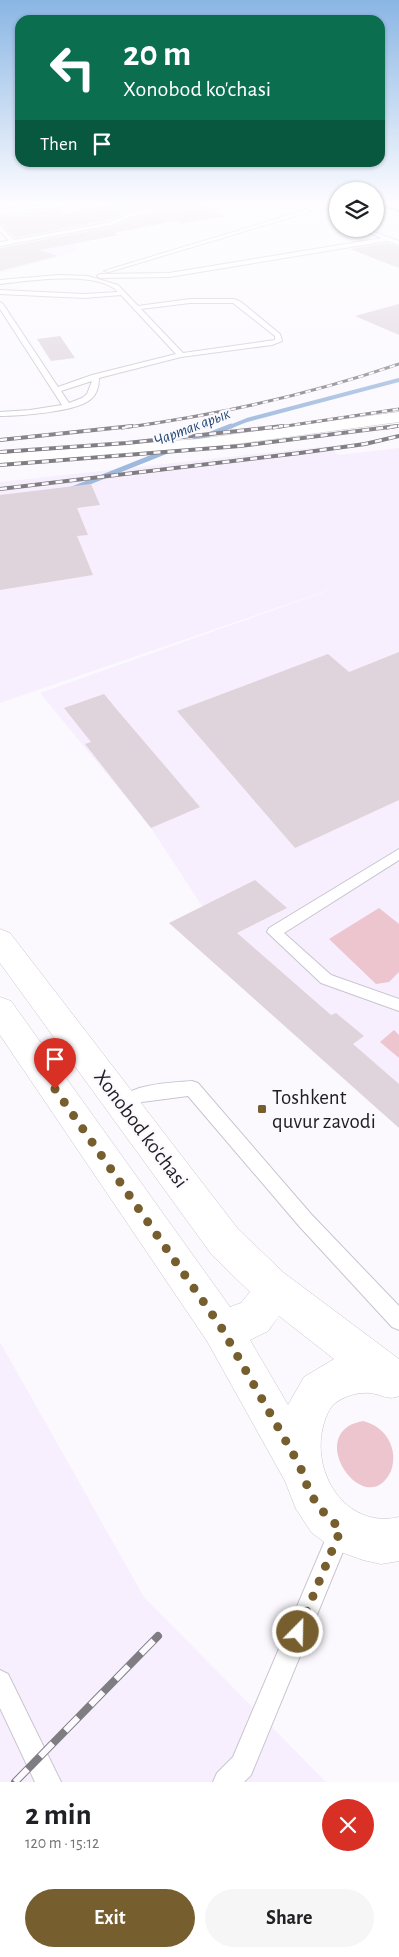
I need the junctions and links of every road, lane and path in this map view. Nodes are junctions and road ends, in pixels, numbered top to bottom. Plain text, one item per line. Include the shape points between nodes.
1 (109, 283) edge
2 (0, 292) edge
3 (123, 293) junction
4 (0, 304) edge
5 (136, 308) junction
6 (181, 355) junction
7 (95, 377) junction
8 (56, 390) junction
9 (67, 406) junction
10 (0, 414) edge
11 (394, 417) edge
12 (0, 459) edge
13 (399, 854) edge
14 (0, 941) edge
15 (399, 1005) edge
16 (0, 1010) edge
17 (131, 1101) junction
18 (271, 1286) junction
19 (399, 1320) edge
20 (221, 1327) junction
21 (397, 1379) edge
22 (300, 1466) junction
23 (341, 1529) junction
24 (399, 1538) edge
25 (0, 1682) edge
26 (48, 1782) edge
27 (226, 1782) edge

1 - 3 lane
2 - 3 lane via 84,296
3 - 5 lane
4 - 8 lane
5 - 6 lane
5 - 6 lane via 190,301 234,301 279,338 272,343
6 - 7 lane
7 - 8 lane
7 - 9 lane via 92,394 78,404
8 - 9 lane
9 - 10 lane
11 - 12 street via 198,444
13 - 15 lane via 274,932 326,979
14 - 17 street, Xonobod ko'chasi
16 - 20 street, Xonobod ko'chasi
17 - 18 street, Xonobod ko'chasi via 226,1242
17 - 19 lane via 192,1088 305,1220
18 - 20 street via 266,1303 256,1318 239,1325
18 - 21 street, Xonobod ko'chasi
20 - 22 street, Xonobod ko'chasi
21 - 22 street, Xonobod ko'chasi via 370,1373 348,1374 329,1383 314,1397 303,1418 298,1441
22 - 23 street, Xonobod ko'chasi via 308,1491 322,1513
23 - 24 street, Xonobod ko'chasi via 365,1541 390,1542
23 - 27 lane via 242,1766
25 - 26 lane

